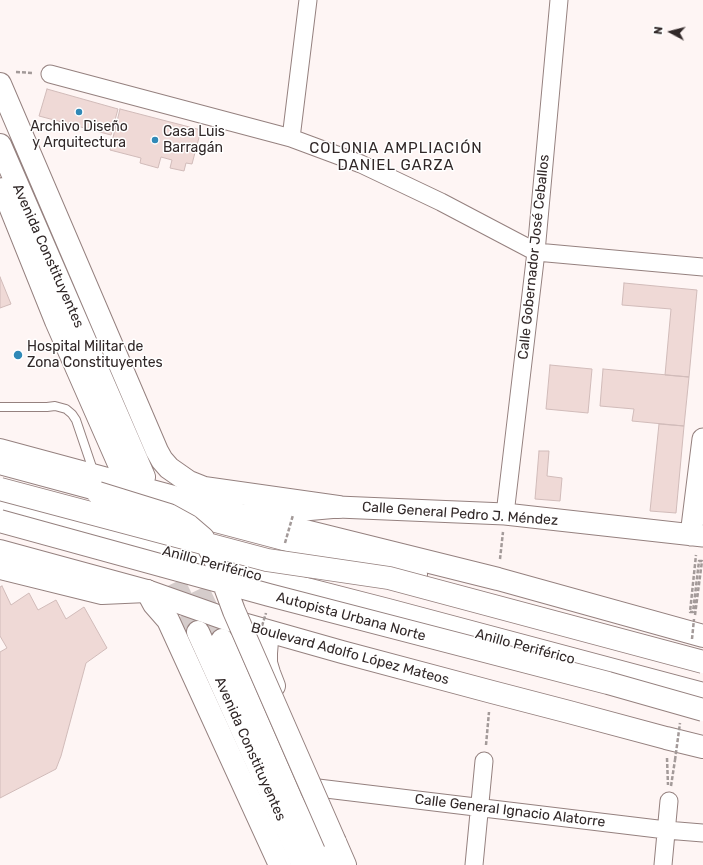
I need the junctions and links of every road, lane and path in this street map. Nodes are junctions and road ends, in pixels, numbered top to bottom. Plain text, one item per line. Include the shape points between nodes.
1 (308, 0) edge
2 (559, 0) edge
3 (50, 74) dead end
4 (0, 84) edge
5 (290, 138) junction
6 (0, 145) edge
7 (0, 182) edge
8 (0, 208) edge
9 (536, 252) junction
10 (703, 267) edge
11 (56, 321) junction
12 (0, 407) edge
13 (703, 439) edge
14 (0, 450) edge
15 (0, 465) edge
16 (122, 471) dead end
17 (94, 476) junction
18 (144, 477) dead end
19 (0, 489) edge
20 (0, 506) edge
21 (338, 507) junction
22 (505, 514) junction
23 (241, 515) junction
24 (0, 521) edge
25 (698, 536) edge
26 (0, 552) edge
27 (8, 570) edge
28 (498, 579) junction
29 (146, 591) junction
30 (699, 628) edge
31 (198, 632) tunnel mouth
32 (269, 632) junction
33 (222, 640) tunnel mouth
34 (703, 651) edge
35 (703, 662) edge
36 (492, 692) junction
37 (703, 694) edge
38 (703, 710) edge
39 (666, 738) junction
40 (703, 747) edge
41 (675, 760) dead end
42 (484, 761) joint
43 (318, 788) junction
44 (669, 800) junction
45 (479, 808) junction
46 (666, 830) junction
47 (703, 833) edge
48 (280, 865) edge
49 (303, 865) edge
50 (323, 865) edge
51 (345, 865) edge
52 (352, 865) edge
53 (474, 865) edge
54 (662, 865) edge

1 - 5 street
2 - 9 street, Calle Gobernador José Ceballos
3 - 5 street
4 - 21 main road via 162,460 178,476 204,488
5 - 9 street via 361,164
6 - 18 main road, Avenida Constituyentes
7 - 11 main road, Avenida Constituyentes
8 - 11 main road via 30,278
9 - 10 street
9 - 22 street, Calle Gobernador José Ceballos
11 - 16 main road, Avenida Constituyentes
12 - 17 lane via 55,406 66,409 76,420
13 - 25 street
14 - 17 main road
15 - 34 main road
15 - 51 main road, bridge via 169,515 189,526 203,538 214,557 234,611
17 - 23 main road
19 - 35 main road, bridge via 267,560 389,578
20 - 37 main road, Anillo Periférico
21 - 22 street, Calle General Pedro J. Méndez
21 - 23 street, Calle General Pedro J. Méndez
22 - 25 street, Calle General Pedro J. Méndez
22 - 28 path
23 - 28 main road
24 - 38 main road, Autopista Urbana Norte, bridge
25 - 30 path via 690,612 693,612 699,560 702,561
26 - 29 main road, Boulevard Adolfo López Mateos
27 - 29 main road via 102,593
28 - 30 main road
29 - 32 main road, Boulevard Adolfo López Mateos
29 - 48 main road via 168,620
31 - 49 main road, Avenida Constituyentes
32 - 36 main road, Boulevard Adolfo López Mateos
32 - 43 main road via 266,663 269,673
33 - 50 main road, Avenida Constituyentes via 291,799
36 - 39 main road, Boulevard Adolfo López Mateos
36 - 42 path
39 - 40 main road, Boulevard Adolfo López Mateos
39 - 44 path
41 - 44 path
42 - 45 street
43 - 45 street, Calle General Ignacio Alatorre
43 - 52 main road
44 - 46 street
45 - 46 street, Calle General Ignacio Alatorre
45 - 53 street
46 - 47 street, Calle General Ignacio Alatorre
46 - 54 street

